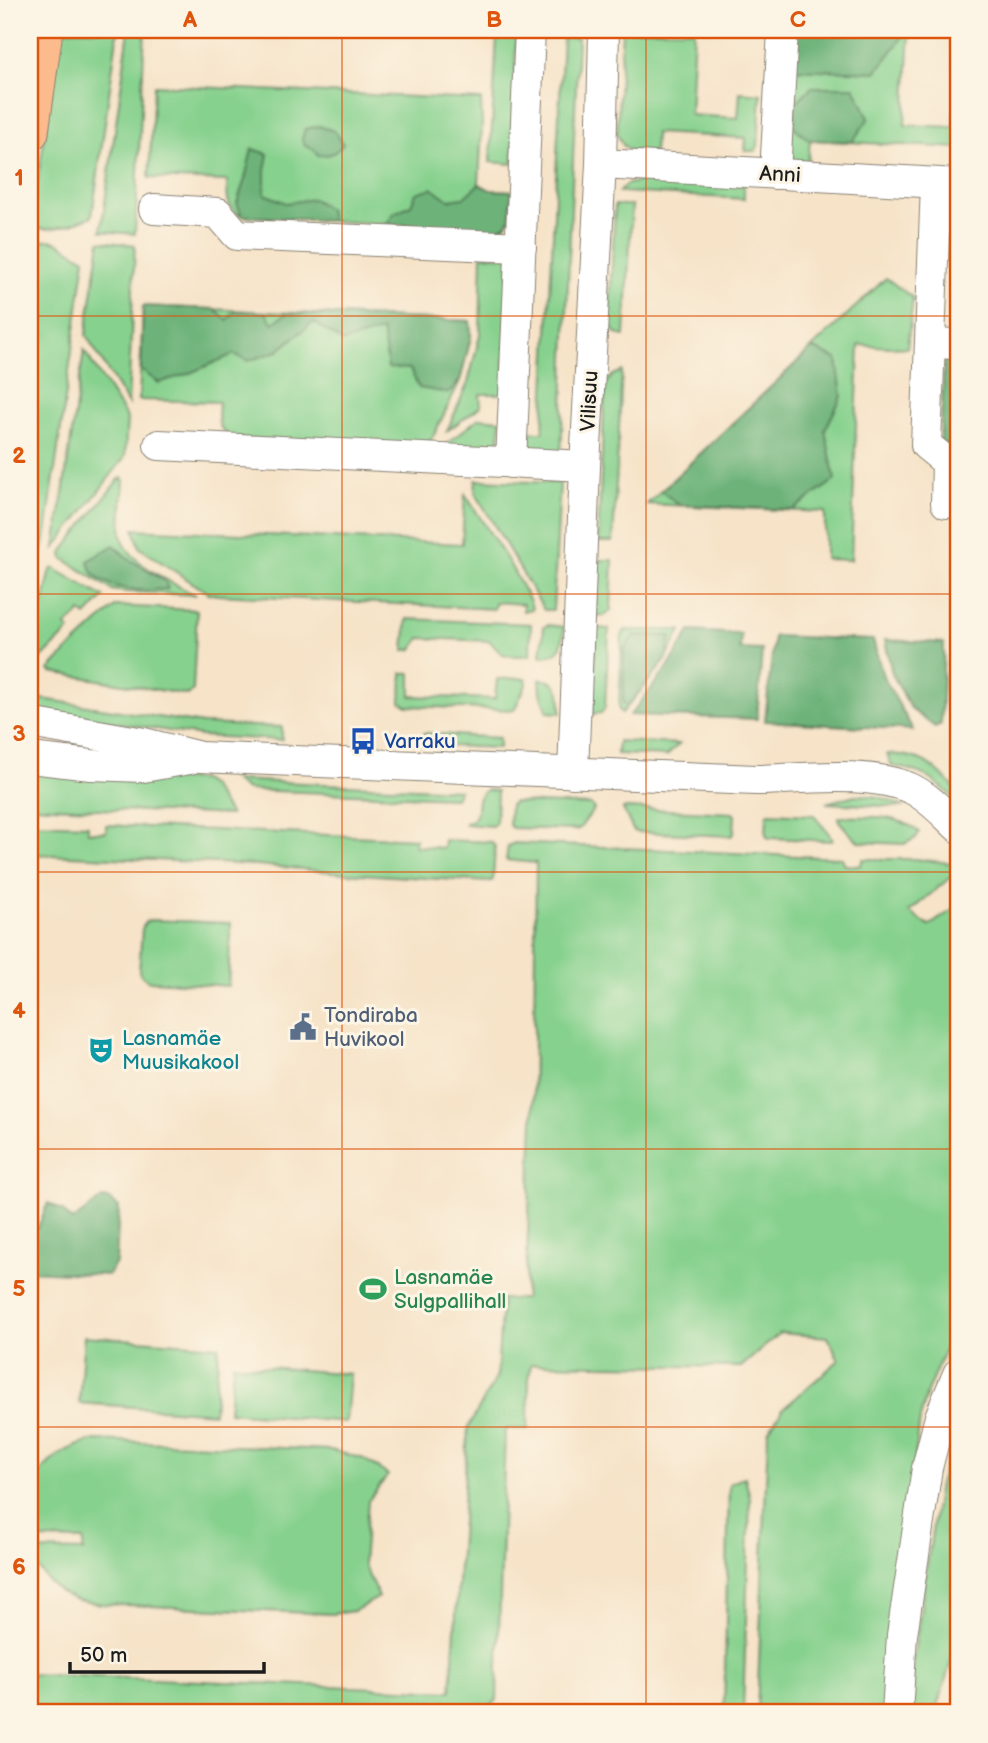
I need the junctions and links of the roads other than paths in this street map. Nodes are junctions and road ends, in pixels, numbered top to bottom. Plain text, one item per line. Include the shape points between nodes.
1 (44, 30) edge
2 (530, 30) edge
3 (604, 30) edge
4 (783, 30) edge
5 (30, 132) edge
6 (601, 164) junction
7 (775, 174) junction
8 (947, 184) edge
9 (154, 209) dead end
10 (521, 247) junction
11 (944, 344) edge
12 (159, 445) dead end
13 (511, 463) junction
14 (585, 466) junction
15 (946, 503) dead end
16 (30, 723) edge
17 (200, 757) junction
18 (30, 758) edge
19 (573, 773) junction
20 (958, 827) edge
21 (958, 1374) edge
22 (897, 1713) edge

1 - 5 main road
2 - 10 street
3 - 6 street, Vilisuu
4 - 7 street
6 - 7 street, Anni
6 - 14 street, Vilisuu
7 - 8 street, Anni
8 - 11 street
9 - 10 street via 218,213 237,235
10 - 13 street
11 - 15 street via 926,445 947,462
12 - 13 street
13 - 14 street
14 - 19 street, Vilisuu
16 - 17 street
17 - 18 street via 143,767
17 - 19 street
19 - 20 street via 871,779 911,789
21 - 22 street via 940,1418 928,1468 902,1635

